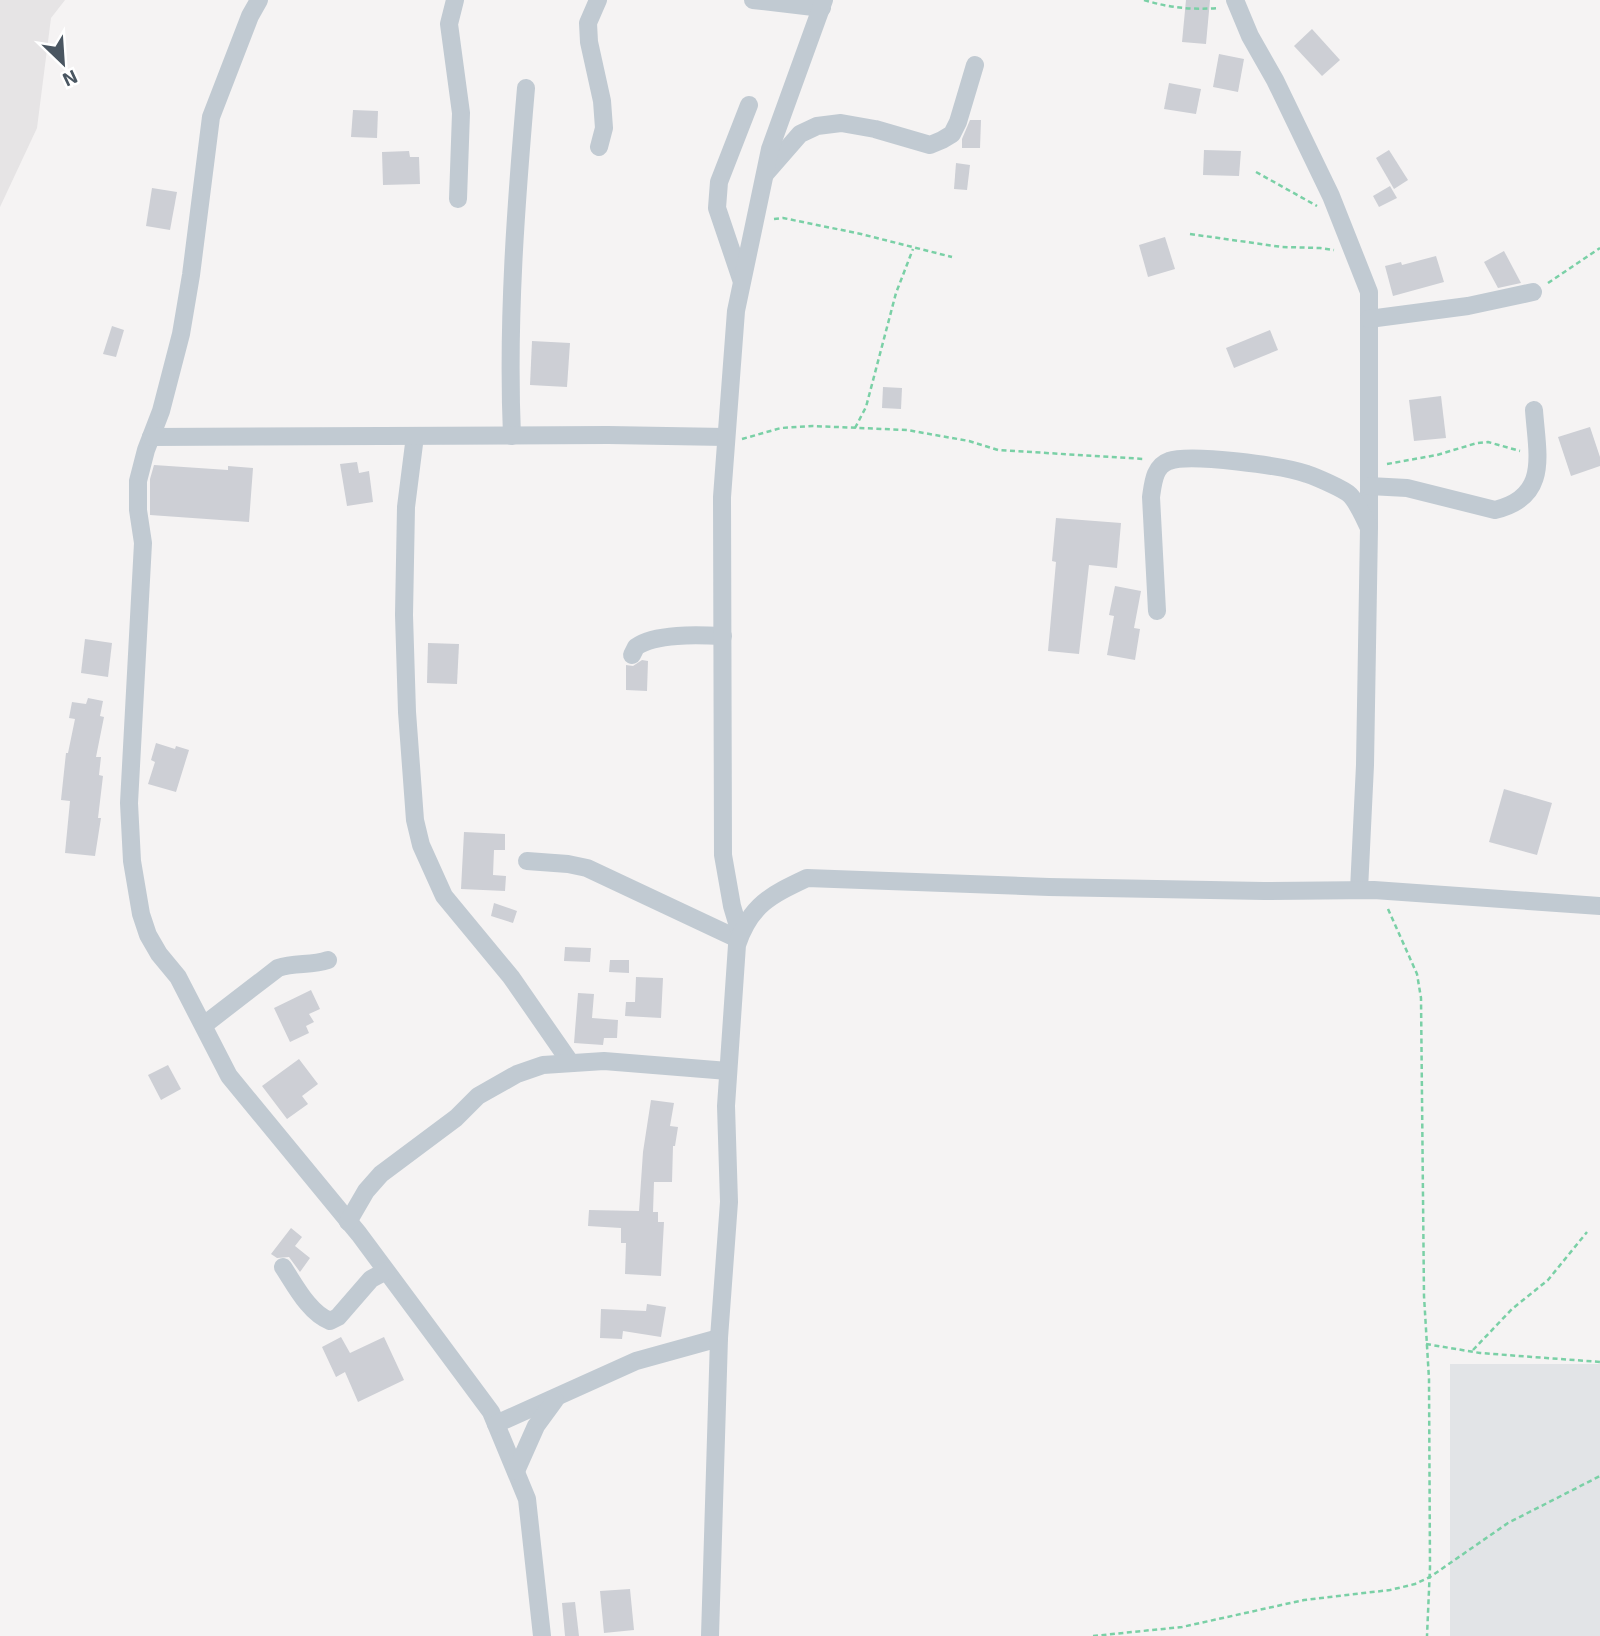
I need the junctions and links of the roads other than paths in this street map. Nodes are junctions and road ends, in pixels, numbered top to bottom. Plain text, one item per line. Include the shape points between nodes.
1 (258, 0) edge
2 (455, 0) edge
3 (598, 0) edge
4 (752, 0) edge
5 (823, 4) edge
6 (1236, 4) edge
7 (975, 65) dead end
8 (526, 88) dead end
9 (749, 104) dead end
10 (599, 147) dead end
11 (764, 176) junction
12 (458, 199) dead end
13 (742, 282) junction
14 (1533, 292) road end
15 (1369, 318) junction
16 (1534, 410) dead end
17 (415, 436) junction
18 (512, 436) junction
19 (151, 437) junction
20 (726, 441) junction
21 (1369, 485) junction
22 (1369, 528) junction
23 (1157, 611) dead end
24 (723, 636) junction
25 (632, 654) dead end
26 (527, 861) dead end
27 (1359, 890) junction
28 (1600, 906) edge
29 (739, 936) junction
30 (328, 960) dead end
31 (204, 1025) junction
32 (570, 1062) junction
33 (728, 1071) junction
34 (348, 1222) junction
35 (284, 1267) dead end
36 (386, 1271) junction
37 (719, 1338) junction
38 (557, 1398) junction
39 (496, 1424) junction
40 (516, 1471) junction
41 (542, 1636) edge
42 (710, 1636) edge

1 - 19 street via 211,117 181,334
2 - 12 street via 449,24 461,113
3 - 10 street via 588,23 602,101 604,128
4 - 5 street
5 - 11 street
6 - 15 street via 1341,220 1369,292
7 - 11 street via 958,122 942,141 930,145 841,123 817,126 800,134
8 - 18 street via 513,243
9 - 13 street via 719,182 717,208
11 - 13 street
13 - 20 street
14 - 15 street via 1468,306
15 - 21 street
16 - 21 street via 1534,484 1526,496 1507,507 1495,510 1407,488
17 - 18 street
17 - 19 street
17 - 32 street via 407,507 404,615 415,820 444,896 511,978
18 - 20 street
19 - 31 street via 138,481 143,543 129,803 132,860 148,935
20 - 24 street
21 - 22 street
22 - 23 street via 1350,495 1307,474 1245,463 1188,458 1168,461 1154,478 1151,497
22 - 27 street
24 - 25 street via 652,639
24 - 29 street via 723,855
26 - 29 street via 587,868
27 - 28 street
27 - 29 street via 807,878 772,894 752,911
29 - 33 street
30 - 31 street via 278,968
31 - 34 street via 229,1076
32 - 33 street
32 - 34 street via 517,1074 478,1096 381,1174
33 - 37 street via 729,1202
34 - 36 street
35 - 36 street via 309,1304 330,1321 371,1279
36 - 39 street
37 - 38 street via 636,1361
37 - 42 street
38 - 39 street
38 - 40 street via 536,1426
39 - 40 street
40 - 41 street via 527,1499

